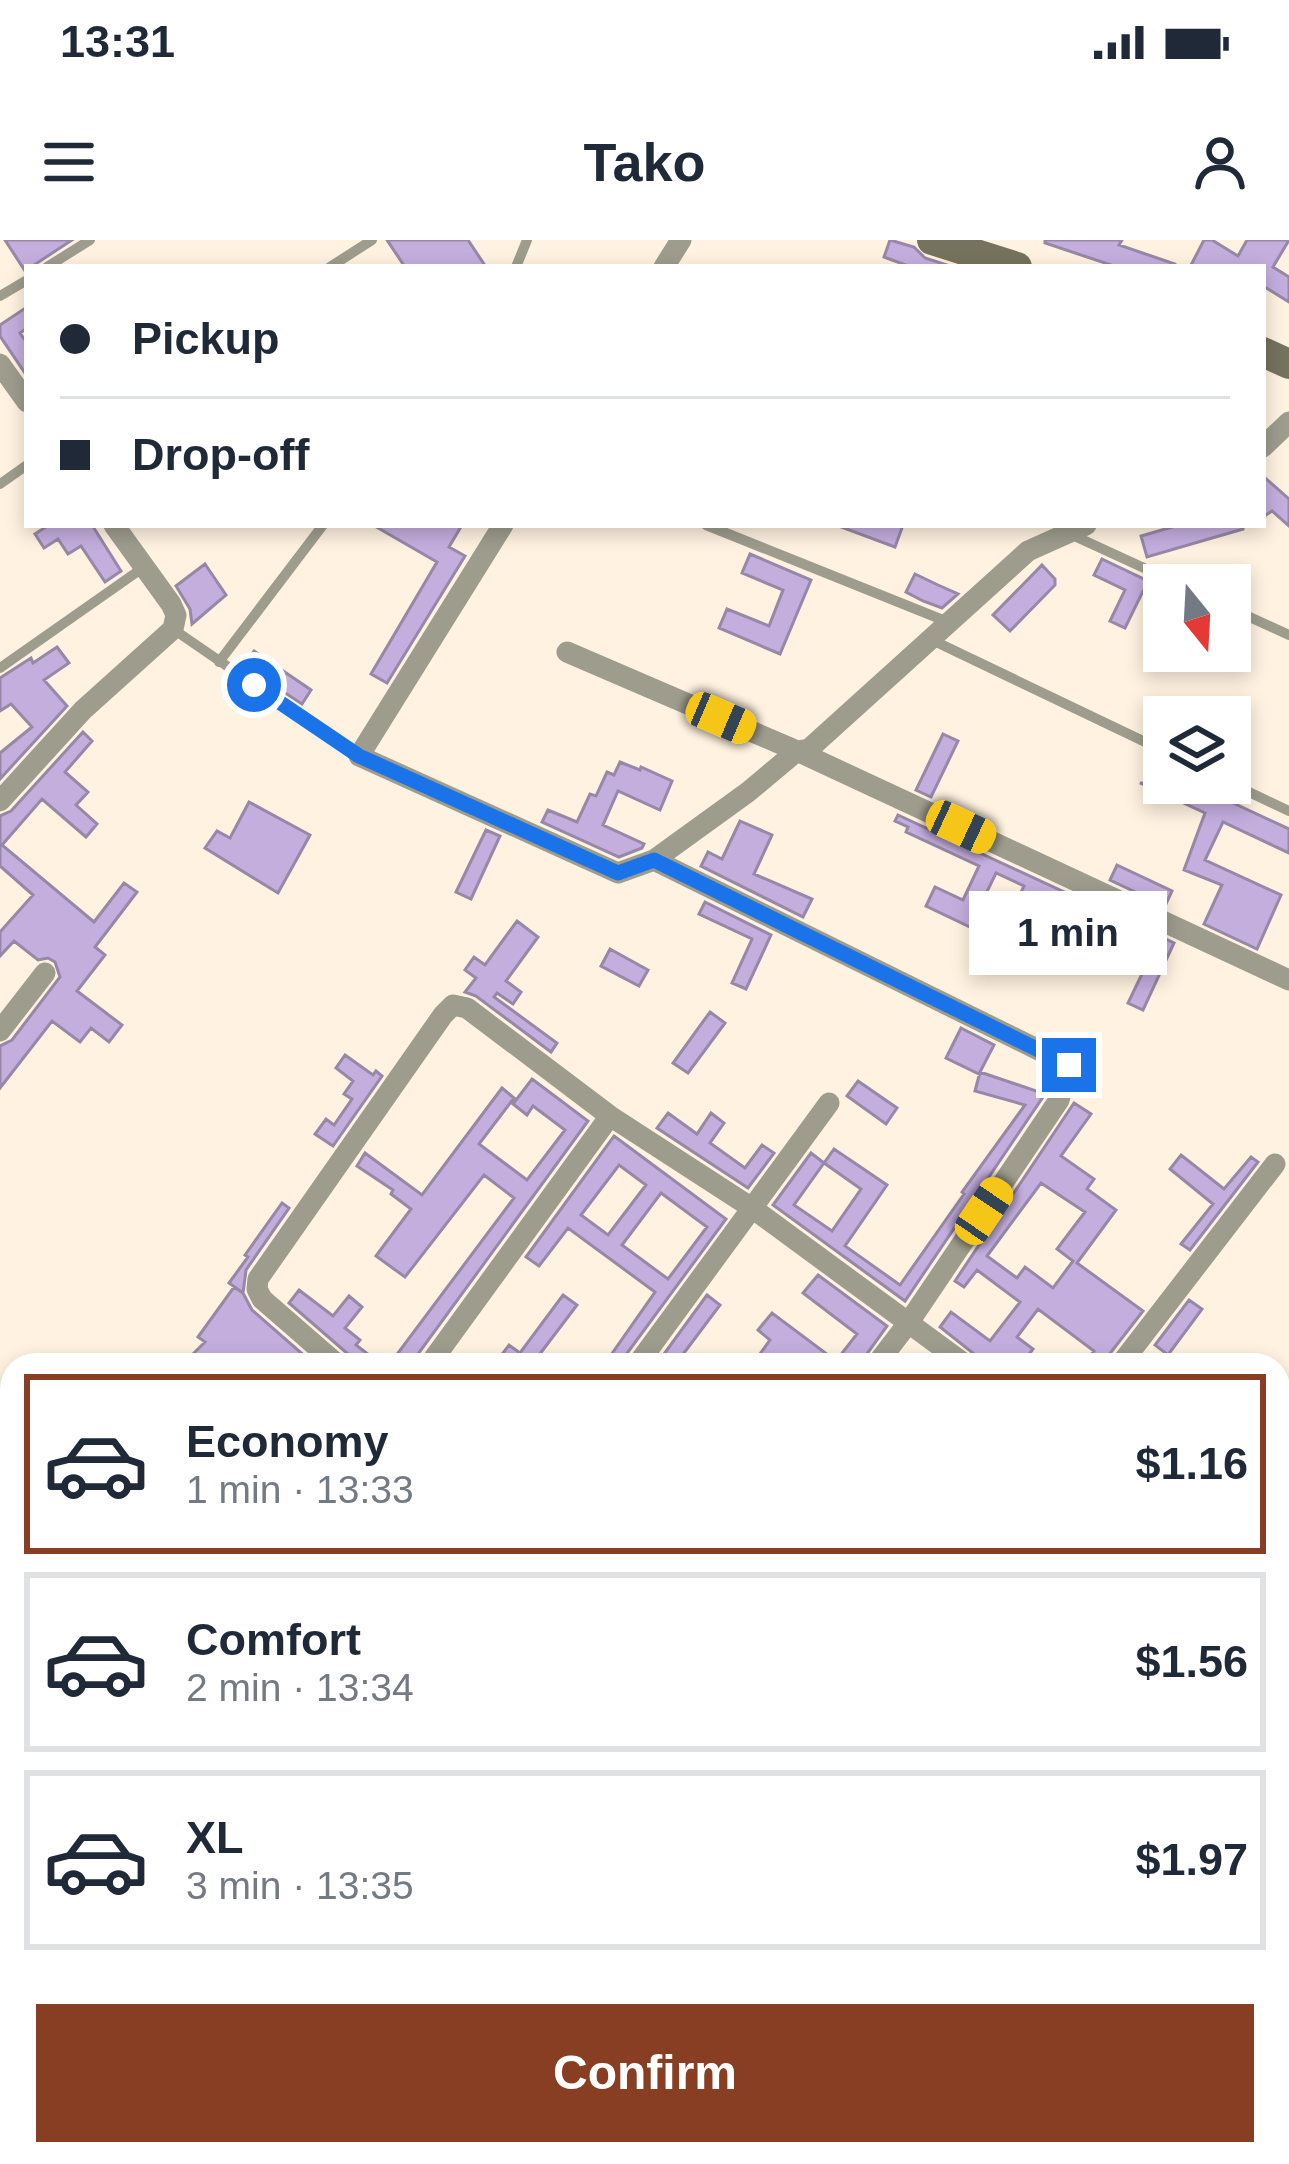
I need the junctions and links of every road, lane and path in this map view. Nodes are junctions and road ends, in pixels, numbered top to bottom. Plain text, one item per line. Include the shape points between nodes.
1 (90, 240) edge
2 (372, 240) edge
3 (932, 240) edge
4 (52, 264) edge
5 (335, 264) edge
6 (1008, 264) edge
7 (0, 364) edge
8 (24, 398) edge
9 (1289, 422) edge
10 (1266, 444) edge
11 (116, 528) edge
12 (320, 528) edge
13 (501, 528) edge
14 (714, 528) edge
15 (1077, 529) edge
16 (1143, 565) edge
17 (144, 567) junction
18 (1251, 618) edge
19 (951, 623) junction
20 (172, 629) junction
21 (1289, 635) edge
22 (932, 640) junction
23 (567, 652) dead end
24 (219, 662) junction
25 (0, 668) edge
26 (1143, 741) edge
27 (797, 751) junction
28 (359, 756) junction
29 (1251, 793) edge
30 (0, 801) edge
31 (1289, 811) edge
32 (654, 860) junction
33 (46, 973) dead end
34 (1289, 980) edge
35 (0, 1031) edge
36 (829, 1103) dead end
37 (610, 1116) junction
38 (1275, 1164) dead end
39 (752, 1208) junction
40 (909, 1322) junction
41 (324, 1353) edge
42 (438, 1353) edge
43 (646, 1353) edge
44 (885, 1353) edge
45 (950, 1353) edge
46 (1129, 1353) edge

1 - 4 lane
2 - 5 lane
3 - 6 street
7 - 8 street
9 - 10 street
11 - 17 street
12 - 24 lane
13 - 28 street
14 - 19 lane
15 - 16 lane
15 - 19 street via 1028,551
17 - 20 street via 176,615
17 - 25 lane
18 - 21 lane
19 - 22 street
20 - 24 lane
20 - 30 street
22 - 26 lane
22 - 27 street
23 - 27 street
24 - 28 lane
27 - 32 street
27 - 34 street
28 - 32 street via 618,873
29 - 31 lane
32 - 40 street via 1069,1065 1059,1100
33 - 35 street
36 - 39 street
37 - 39 street
37 - 41 street via 453,1005 258,1280 262,1299
37 - 42 street
38 - 46 street
39 - 40 street
39 - 43 street
40 - 44 street
40 - 45 street

